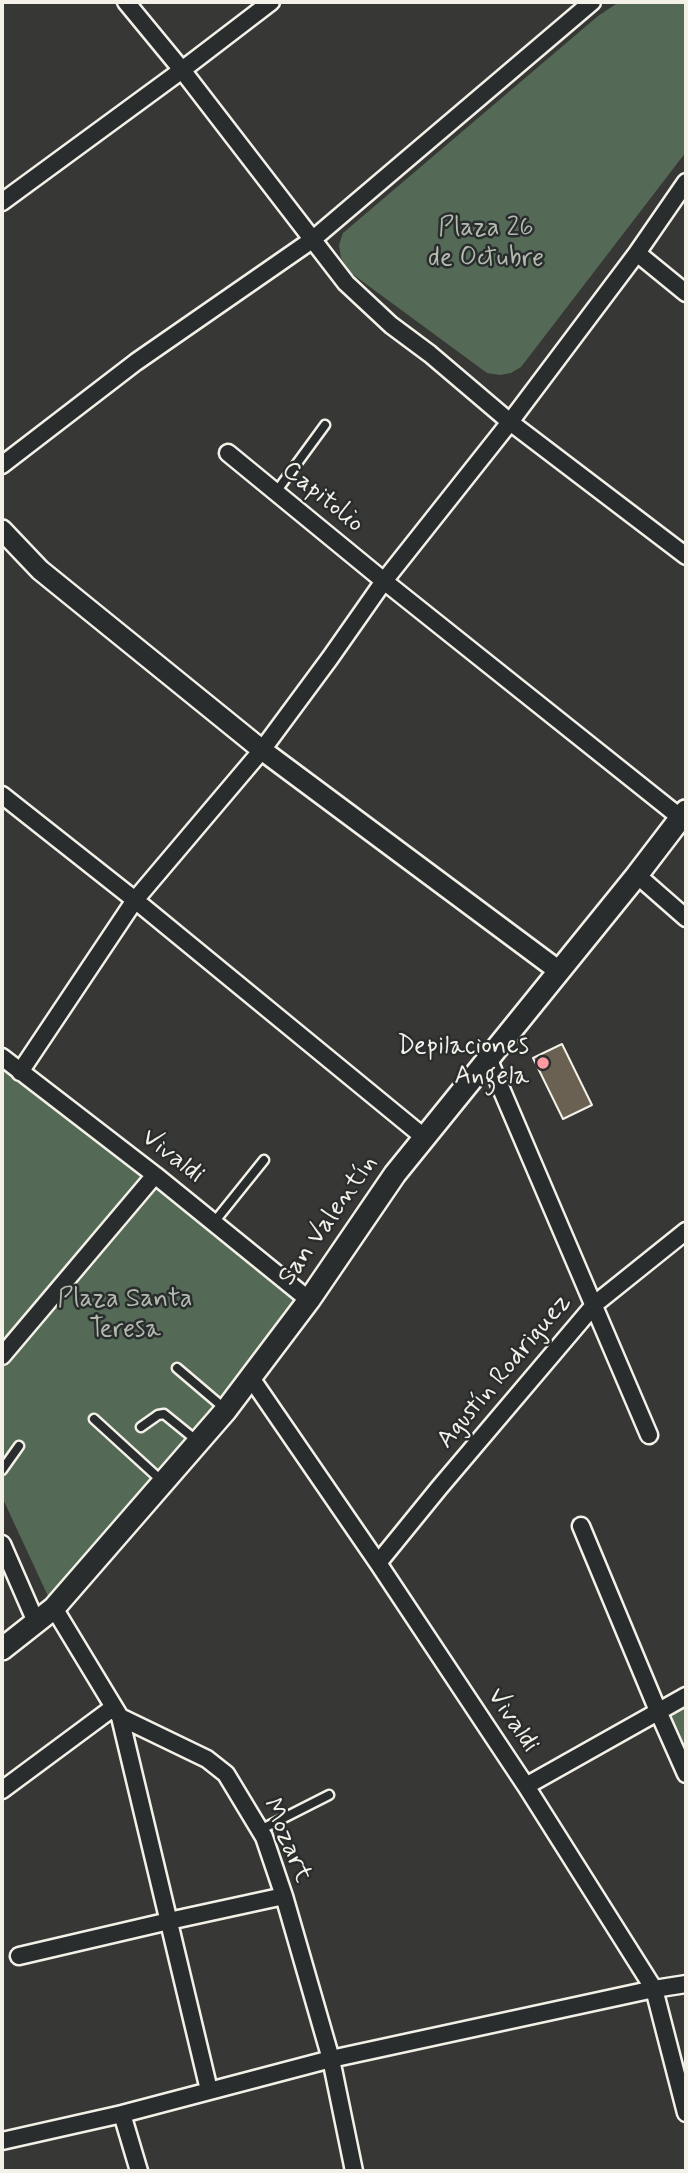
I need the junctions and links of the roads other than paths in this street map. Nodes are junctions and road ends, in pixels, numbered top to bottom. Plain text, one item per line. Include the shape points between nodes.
1 (126, 2) edge
2 (271, 2) edge
3 (592, 2) edge
4 (182, 70) junction
5 (686, 182) edge
6 (2, 202) edge
7 (312, 240) junction
8 (637, 253) junction
9 (686, 293) edge
10 (510, 422) junction
11 (325, 425) dead end
12 (228, 453) dead end
13 (2, 466) edge
14 (276, 492) junction
15 (2, 530) edge
16 (686, 556) edge
17 (384, 581) junction
18 (262, 750) junction
19 (2, 795) edge
20 (683, 814) edge
21 (637, 875) junction
22 (135, 900) junction
23 (686, 918) edge
24 (559, 971) junction
25 (2, 1057) edge
26 (488, 1058) junction
27 (20, 1072) junction
28 (425, 1138) junction
29 (264, 1160) dead end
30 (155, 1175) junction
31 (215, 1222) junction
32 (686, 1231) edge
33 (309, 1300) junction
34 (595, 1304) junction
35 (2, 1356) edge
36 (177, 1368) dead end
37 (251, 1378) junction
38 (226, 1410) junction
39 (94, 1419) dead end
40 (141, 1427) dead end
41 (649, 1435) dead end
42 (198, 1442) junction
43 (19, 1446) dead end
44 (2, 1470) edge
45 (163, 1482) junction
46 (581, 1526) dead end
47 (2, 1544) edge
48 (379, 1563) junction
49 (54, 1608) junction
50 (36, 1622) junction
51 (2, 1649) edge
52 (686, 1696) edge
53 (657, 1711) junction
54 (117, 1712) junction
55 (686, 1773) edge
56 (526, 1786) junction
57 (2, 1790) edge
58 (329, 1795) dead end
59 (260, 1830) junction
60 (285, 1896) junction
61 (169, 1920) junction
62 (19, 1956) dead end
63 (686, 1984) edge
64 (654, 1989) junction
65 (331, 2059) junction
66 (209, 2090) junction
67 (686, 2113) edge
68 (122, 2114) junction
69 (2, 2141) edge
70 (139, 2171) edge
71 (354, 2171) edge

1 - 4 street
2 - 4 street
3 - 7 street
4 - 6 street
4 - 7 street
5 - 8 street
7 - 10 street via 346,283
7 - 13 street via 136,362
8 - 9 street
8 - 10 street
10 - 16 street
10 - 17 street
11 - 14 lane
12 - 14 street, Capitolio
14 - 17 street, Capitolio
15 - 18 street via 40,570
17 - 18 street
17 - 20 street, Capitolio
18 - 22 street
18 - 24 street
19 - 22 street
20 - 21 main road, San Valentín
21 - 23 street
21 - 24 main road, San Valentín
22 - 27 street
22 - 28 street
24 - 26 main road, San Valentín
25 - 27 street, Vivaldi
26 - 28 main road, San Valentín
26 - 34 street
27 - 30 street, Vivaldi
28 - 33 main road, San Valentín
29 - 31 lane
30 - 31 street, Vivaldi
30 - 35 street
31 - 33 street, Vivaldi
32 - 34 street, Agustín Rodriguez
33 - 37 main road, San Valentín
34 - 41 street
34 - 48 street, Agustín Rodriguez
36 - 38 lane
37 - 38 main road, San Valentín
37 - 48 street, Vivaldi
38 - 42 main road, San Valentín
39 - 45 lane
40 - 42 lane via 164,1414
42 - 45 main road, San Valentín
43 - 44 lane
45 - 49 main road, San Valentín
46 - 53 street
47 - 50 street
48 - 56 street, Vivaldi
49 - 50 main road, San Valentín
49 - 54 street
50 - 51 main road, San Valentín
52 - 53 street
53 - 55 street
53 - 56 street
54 - 57 street
54 - 59 street, Mozart via 207,1759 226,1774
54 - 61 street
56 - 64 street, Vivaldi
58 - 59 lane
59 - 60 street, Mozart
60 - 61 street
60 - 65 street, Mozart
61 - 62 street
61 - 66 street
63 - 64 street
64 - 65 street
64 - 67 street, Vivaldi
65 - 66 street
65 - 71 street, Mozart
66 - 68 street
68 - 69 street
68 - 70 street

